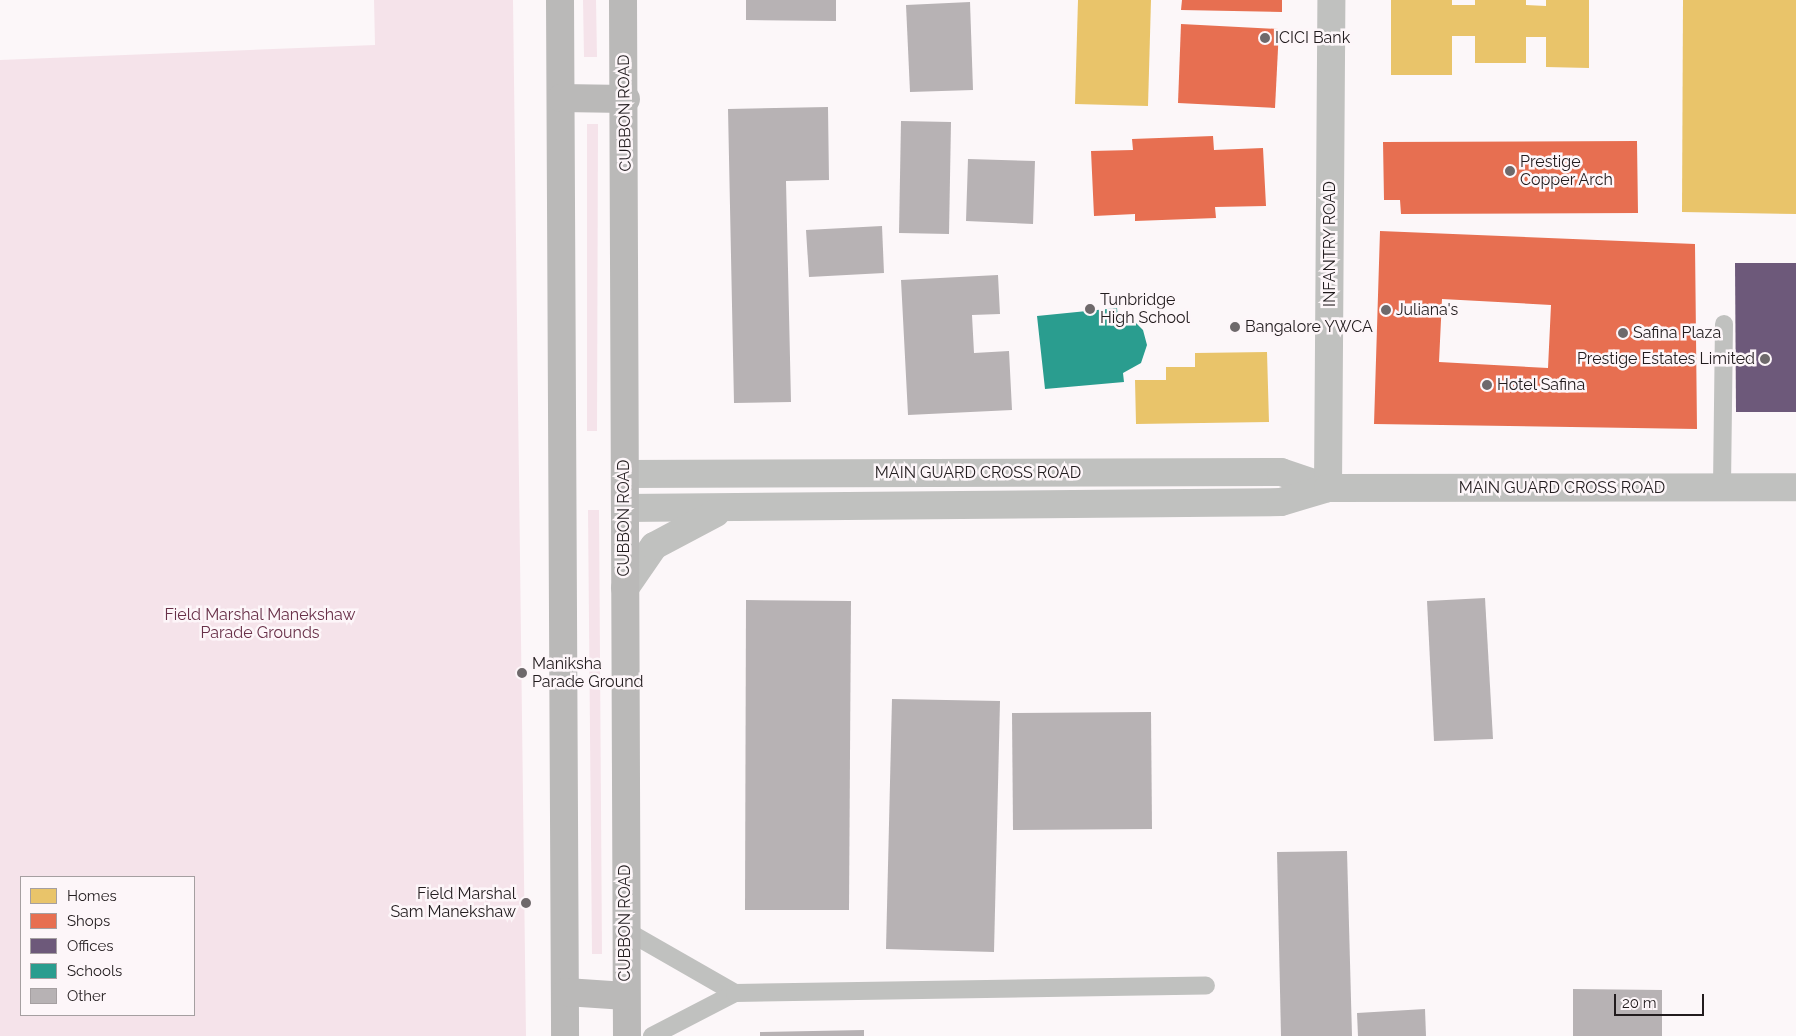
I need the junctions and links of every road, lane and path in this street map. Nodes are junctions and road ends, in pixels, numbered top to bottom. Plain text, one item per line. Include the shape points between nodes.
1 (560, 0) edge
2 (623, 0) edge
3 (1331, 0) edge
4 (561, 98) junction
5 (626, 99) junction
6 (1724, 324) dead end
7 (625, 474) junction
8 (1722, 487) junction
9 (1796, 487) edge
10 (1328, 488) junction
11 (625, 508) junction
12 (724, 509) junction
13 (625, 588) junction
14 (625, 930) junction
15 (1206, 986) dead end
16 (566, 992) junction
17 (735, 993) junction
18 (626, 996) junction
19 (566, 1036) edge
20 (627, 1036) edge
21 (652, 1036) edge

1 - 4 main road
2 - 5 main road, CUBBON ROAD
3 - 10 street, INFANTRY ROAD
4 - 5 main road
4 - 16 main road via 559,500
5 - 7 main road, CUBBON ROAD
6 - 8 lane
7 - 10 street, MAIN GUARD CROSS ROAD via 1280,472
7 - 11 main road, CUBBON ROAD
8 - 9 street, MAIN GUARD CROSS ROAD
8 - 10 street, MAIN GUARD CROSS ROAD
10 - 12 street, MAIN GUARD CROSS ROAD via 1281,502
11 - 12 street, MAIN GUARD CROSS ROAD
11 - 13 main road, CUBBON ROAD
12 - 13 street via 672,532 654,546
13 - 14 main road, CUBBON ROAD
14 - 17 lane
14 - 18 main road, CUBBON ROAD
15 - 17 lane
16 - 18 main road
16 - 19 main road
17 - 21 lane
18 - 20 main road, CUBBON ROAD

